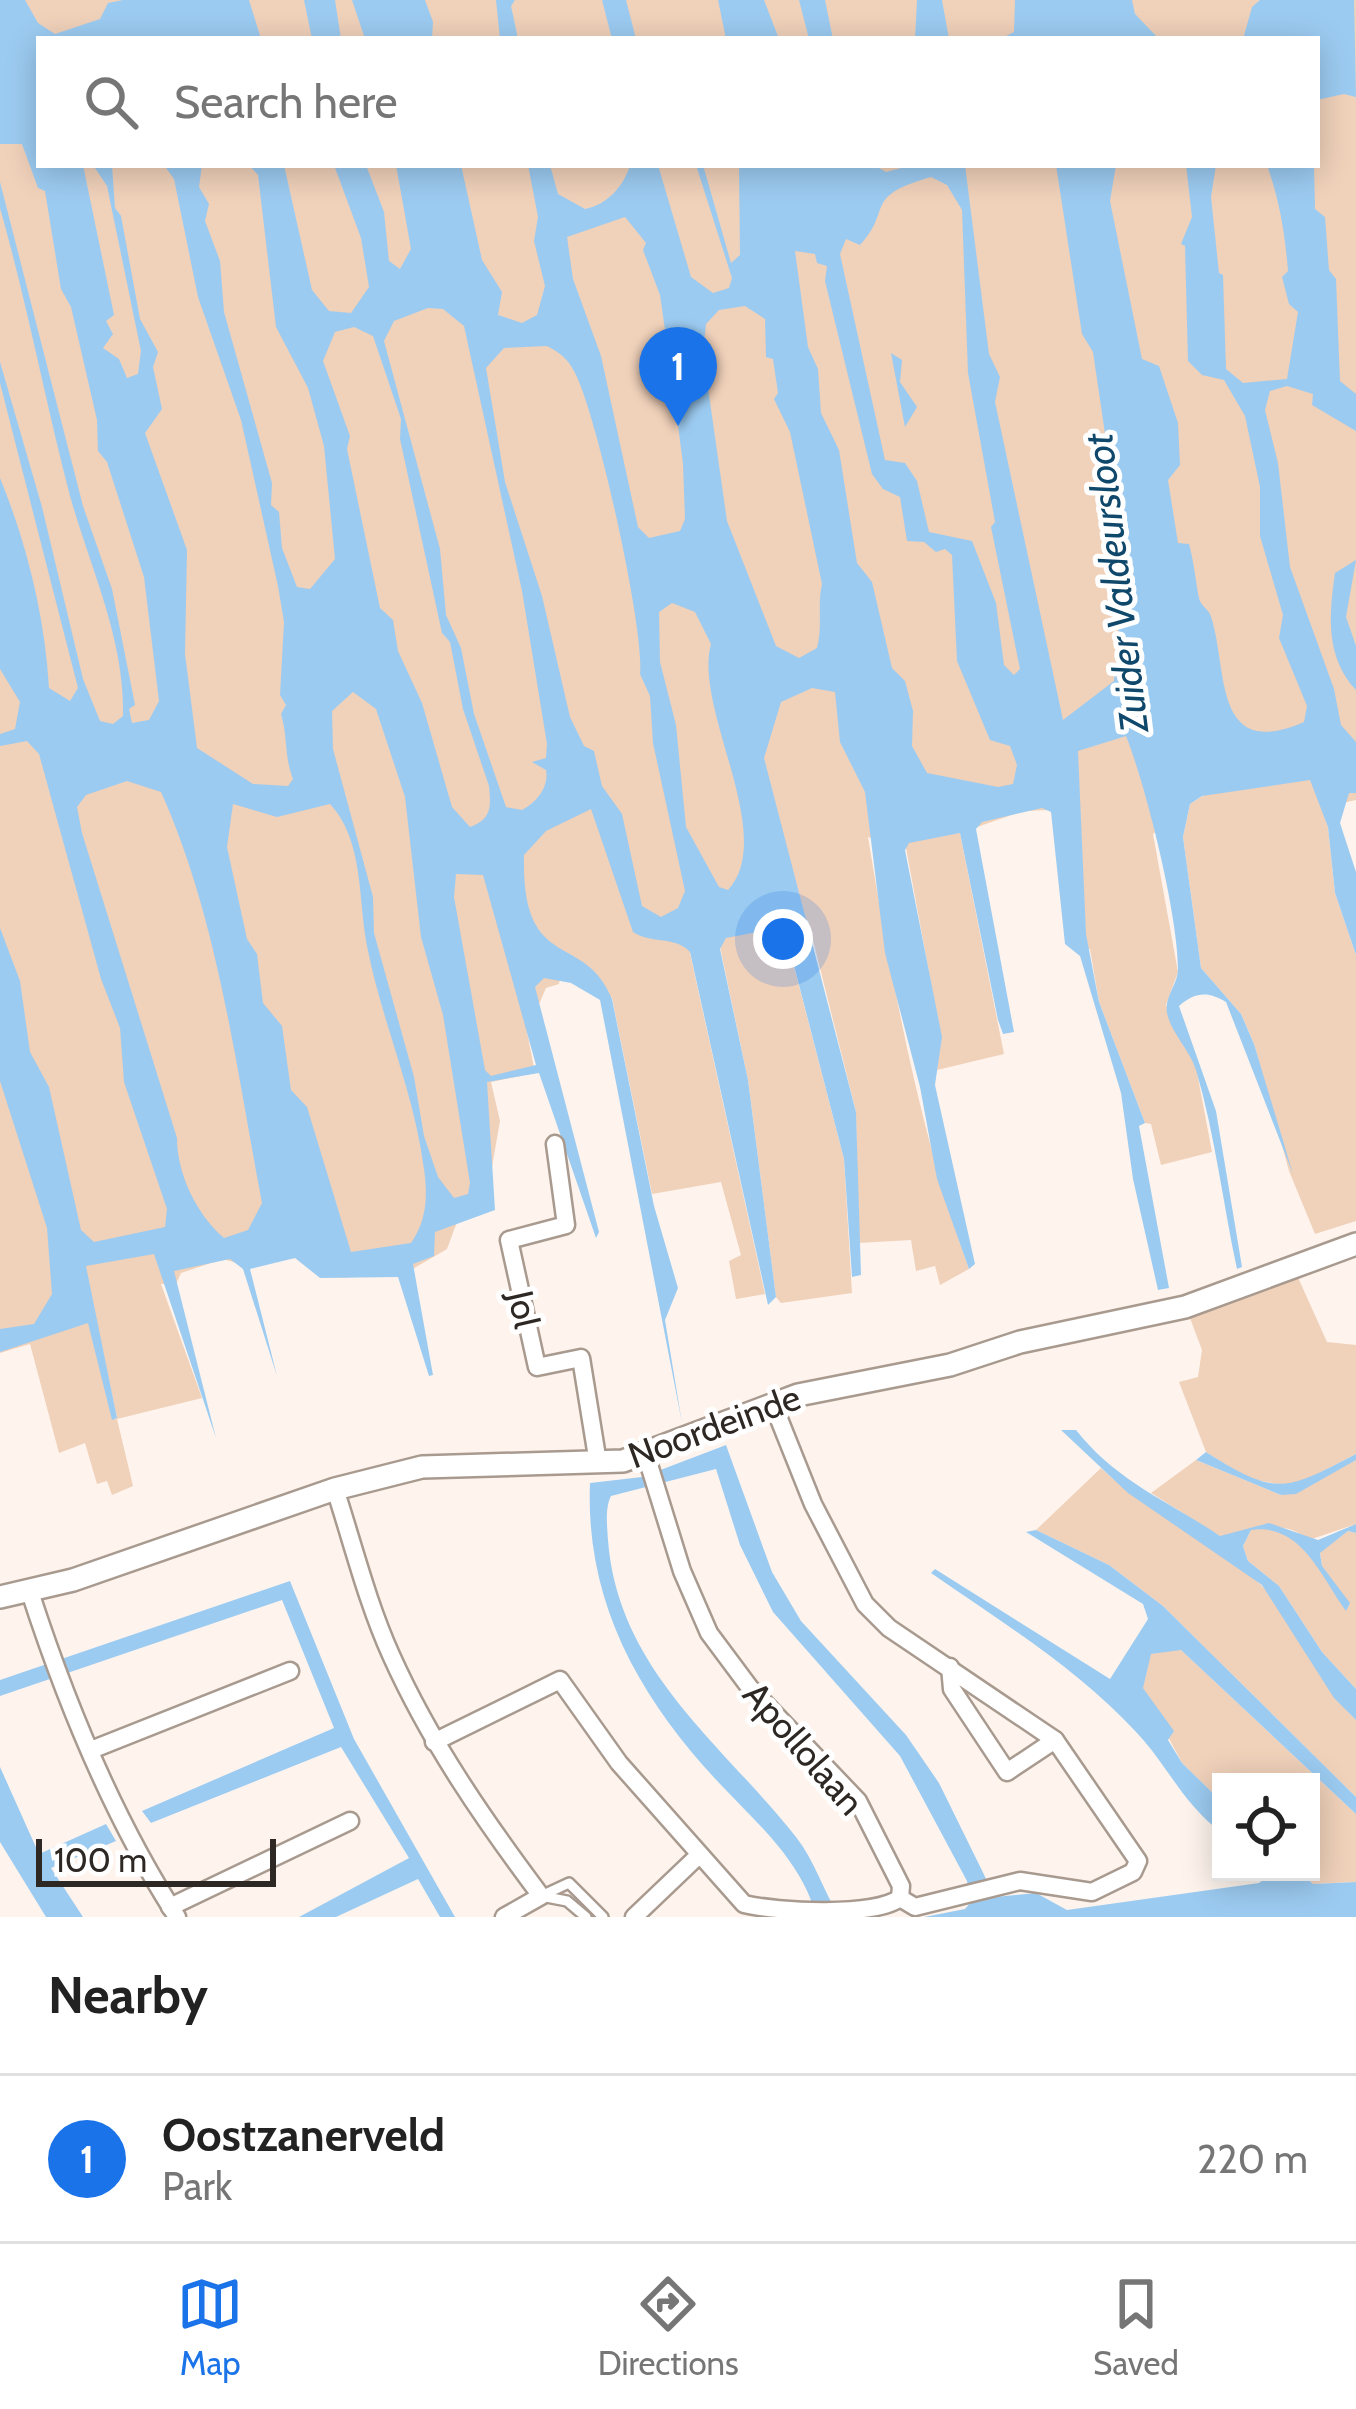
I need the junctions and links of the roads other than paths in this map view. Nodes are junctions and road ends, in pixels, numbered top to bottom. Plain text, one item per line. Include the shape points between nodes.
1 (555, 1144) dead end
2 (1356, 1244) edge
3 (773, 1404) junction
4 (598, 1463) junction
5 (651, 1472) junction
6 (335, 1489) junction
7 (30, 1592) junction
8 (0, 1597) edge
9 (950, 1666) junction
10 (290, 1671) dead end
11 (1054, 1740) junction
12 (434, 1742) junction
13 (91, 1750) junction
14 (350, 1822) dead end
15 (699, 1855) junction
16 (542, 1896) junction
17 (900, 1898) junction
18 (174, 1912) edge
19 (504, 1917) edge
20 (586, 1917) edge
21 (603, 1917) edge
22 (634, 1917) edge

1 - 4 street, Jol via 566,1225 509,1240 538,1367 581,1358
2 - 3 street, Noordeinde via 1185,1307
3 - 5 street, Noordeinde
3 - 9 street via 865,1604
4 - 5 street, Noordeinde
4 - 6 street, Noordeinde via 422,1468
5 - 17 street, Apollolaan via 709,1633 858,1801
6 - 7 street, Noordeinde
6 - 12 street via 388,1649
7 - 8 street, Noordeinde
7 - 13 street
9 - 11 street
9 - 11 street via 952,1689 1007,1772
10 - 13 street
11 - 17 street via 1138,1861 1133,1872 1092,1892 1038,1880 915,1907
12 - 15 street via 560,1680
12 - 16 street
13 - 18 street
14 - 18 street
15 - 17 street via 744,1904 843,1912
15 - 22 street
16 - 19 street
16 - 20 lane via 567,1901
16 - 21 lane via 569,1883

